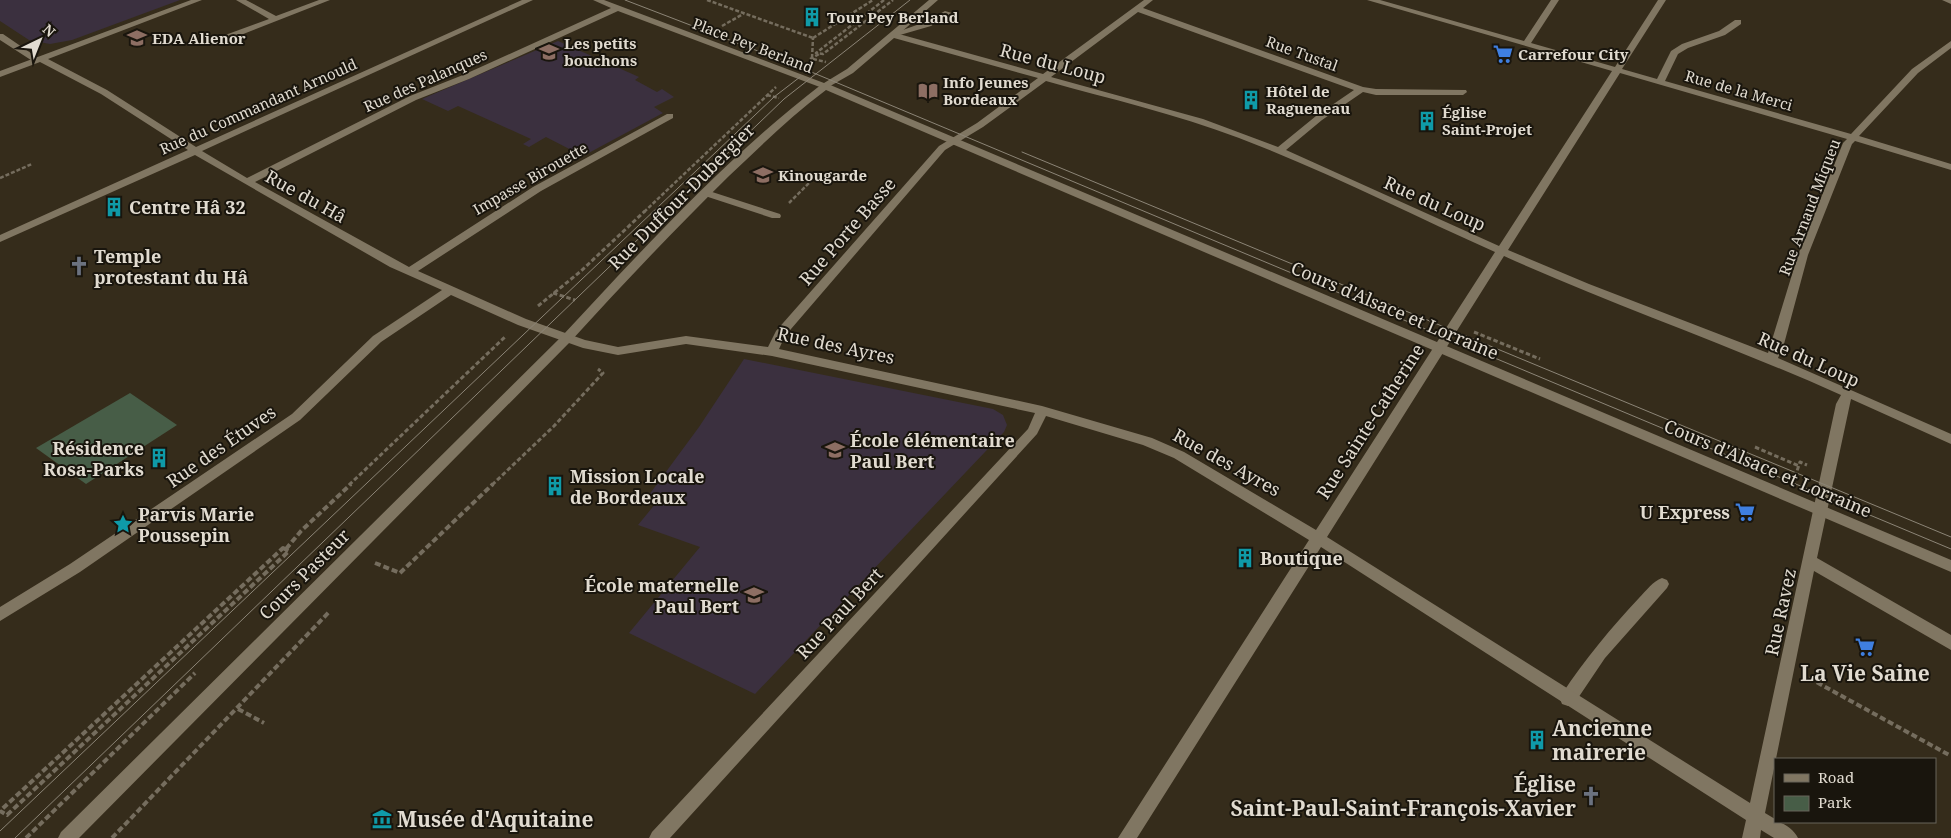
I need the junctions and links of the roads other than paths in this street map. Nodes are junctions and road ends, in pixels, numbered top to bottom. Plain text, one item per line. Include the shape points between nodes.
1 (198, 0) edge
2 (240, 0) edge
3 (326, 0) edge
4 (529, 0) edge
5 (597, 0) edge
6 (934, 0) edge
7 (1149, 0) edge
8 (1371, 0) edge
9 (1555, 0) edge
10 (1662, 0) edge
11 (1946, 0) edge
12 (1384, 2) edge
13 (1951, 2) edge
14 (618, 8) junction
15 (1136, 9) junction
16 (948, 13) dead end
17 (275, 19) junction
18 (1738, 22) dead end
19 (892, 35) junction
20 (0, 36) edge
21 (220, 40) dead end
22 (1526, 44) junction
23 (1950, 46) edge
24 (39, 60) junction
25 (1618, 70) junction
26 (0, 74) edge
27 (1044, 78) junction
28 (1660, 82) junction
29 (825, 86) junction
30 (1361, 89) junction
31 (1463, 92) dead end
32 (670, 116) dead end
33 (1852, 138) junction
34 (955, 140) junction
35 (194, 151) junction
36 (1279, 151) junction
37 (1951, 167) edge
38 (247, 182) junction
39 (706, 193) junction
40 (776, 216) road end
41 (0, 239) edge
42 (1502, 251) junction
43 (409, 272) junction
44 (450, 290) junction
45 (567, 338) junction
46 (1438, 350) junction
47 (772, 352) junction
48 (1771, 360) junction
49 (1847, 394) junction
50 (1042, 410) junction
51 (1951, 439) edge
52 (1819, 510) junction
53 (1318, 538) junction
54 (1809, 561) junction
55 (1951, 566) edge
56 (1662, 584) dead end
57 (0, 615) edge
58 (1951, 642) edge
59 (1568, 699) junction
60 (1756, 818) junction
61 (67, 838) edge
62 (658, 838) edge
63 (1127, 838) edge
64 (1751, 838) edge
65 (1789, 838) edge

1 - 24 street
2 - 17 street
3 - 17 street
4 - 35 street, Rue du Commandant Arnould
5 - 14 street, Place Pey Berland
6 - 19 street, Place Pey Berland
7 - 15 street, Rue Porte Basse
8 - 12 street, Rue de la Merci
9 - 22 street
10 - 25 street, Rue Sainte-Catherine
11 - 13 street
12 - 22 street, Rue de la Merci
14 - 29 street, Place Pey Berland
14 - 38 street, Rue des Palanques via 413,98
15 - 27 street, Rue Porte Basse
15 - 30 street, Rue Tustal
16 - 19 street via 928,24
17 - 21 street
18 - 28 street via 1722,33 1674,53
19 - 27 street, Rue du Loup
19 - 29 street, Place Pey Berland via 850,71
20 - 24 street, Rue du Hâ
22 - 25 street, Rue de la Merci
23 - 33 street, Rue Arnaud Miqueu via 1915,71
24 - 26 street
24 - 35 street, Rue du Hâ via 104,92
25 - 28 street, Rue de la Merci
25 - 42 street, Rue Sainte-Catherine
27 - 34 street, Rue Porte Basse
27 - 36 street, Rue du Loup via 1200,121
28 - 33 street, Rue de la Merci
29 - 34 street, Cours d'Alsace et Lorraine
29 - 39 street, Rue Duffour-Dubergier via 793,109
30 - 31 street, Rue Tustal via 1376,92
30 - 36 street
32 - 43 street, Impasse Birouette via 537,189
33 - 37 street, Rue de la Merci
33 - 48 street, Rue Arnaud Miqueu via 1803,255
34 - 46 street, Cours d'Alsace et Lorraine
34 - 47 street, Rue Porte Basse via 942,148 785,328
35 - 38 street, Rue du Hâ
35 - 41 street, Rue du Commandant Arnould
36 - 42 street, Rue du Loup
38 - 43 street, Rue du Hâ
39 - 40 street
39 - 45 street, Rue Duffour-Dubergier
42 - 46 street, Rue Sainte-Catherine
42 - 48 street, Rue du Loup
43 - 44 street, Rue du Hâ
44 - 45 street, Rue du Hâ
44 - 57 street, Rue des Étuves via 377,339 296,417 75,568
45 - 47 street, Rue des Ayres via 618,351 686,340
45 - 61 street, Cours Pasteur
46 - 52 street, Cours d'Alsace et Lorraine
46 - 53 street, Rue Sainte-Catherine
47 - 50 street, Rue des Ayres
48 - 49 street, Rue du Loup
49 - 51 street, Rue du Loup
49 - 52 street, Rue Ravez via 1842,404
50 - 53 street, Rue des Ayres via 1147,441 1179,455
50 - 62 street, Rue Paul Bert via 1033,431
52 - 54 street, Rue Ravez
52 - 55 street, Cours d'Alsace et Lorraine
53 - 59 street, Rue des Ayres
53 - 63 street, Rue Sainte-Catherine
54 - 58 street
54 - 60 street, Rue Ravez
56 - 59 street via 1621,627
59 - 60 street, Rue des Ayres
60 - 64 street, Rue Ravez
60 - 65 street, Rue des Ayres

